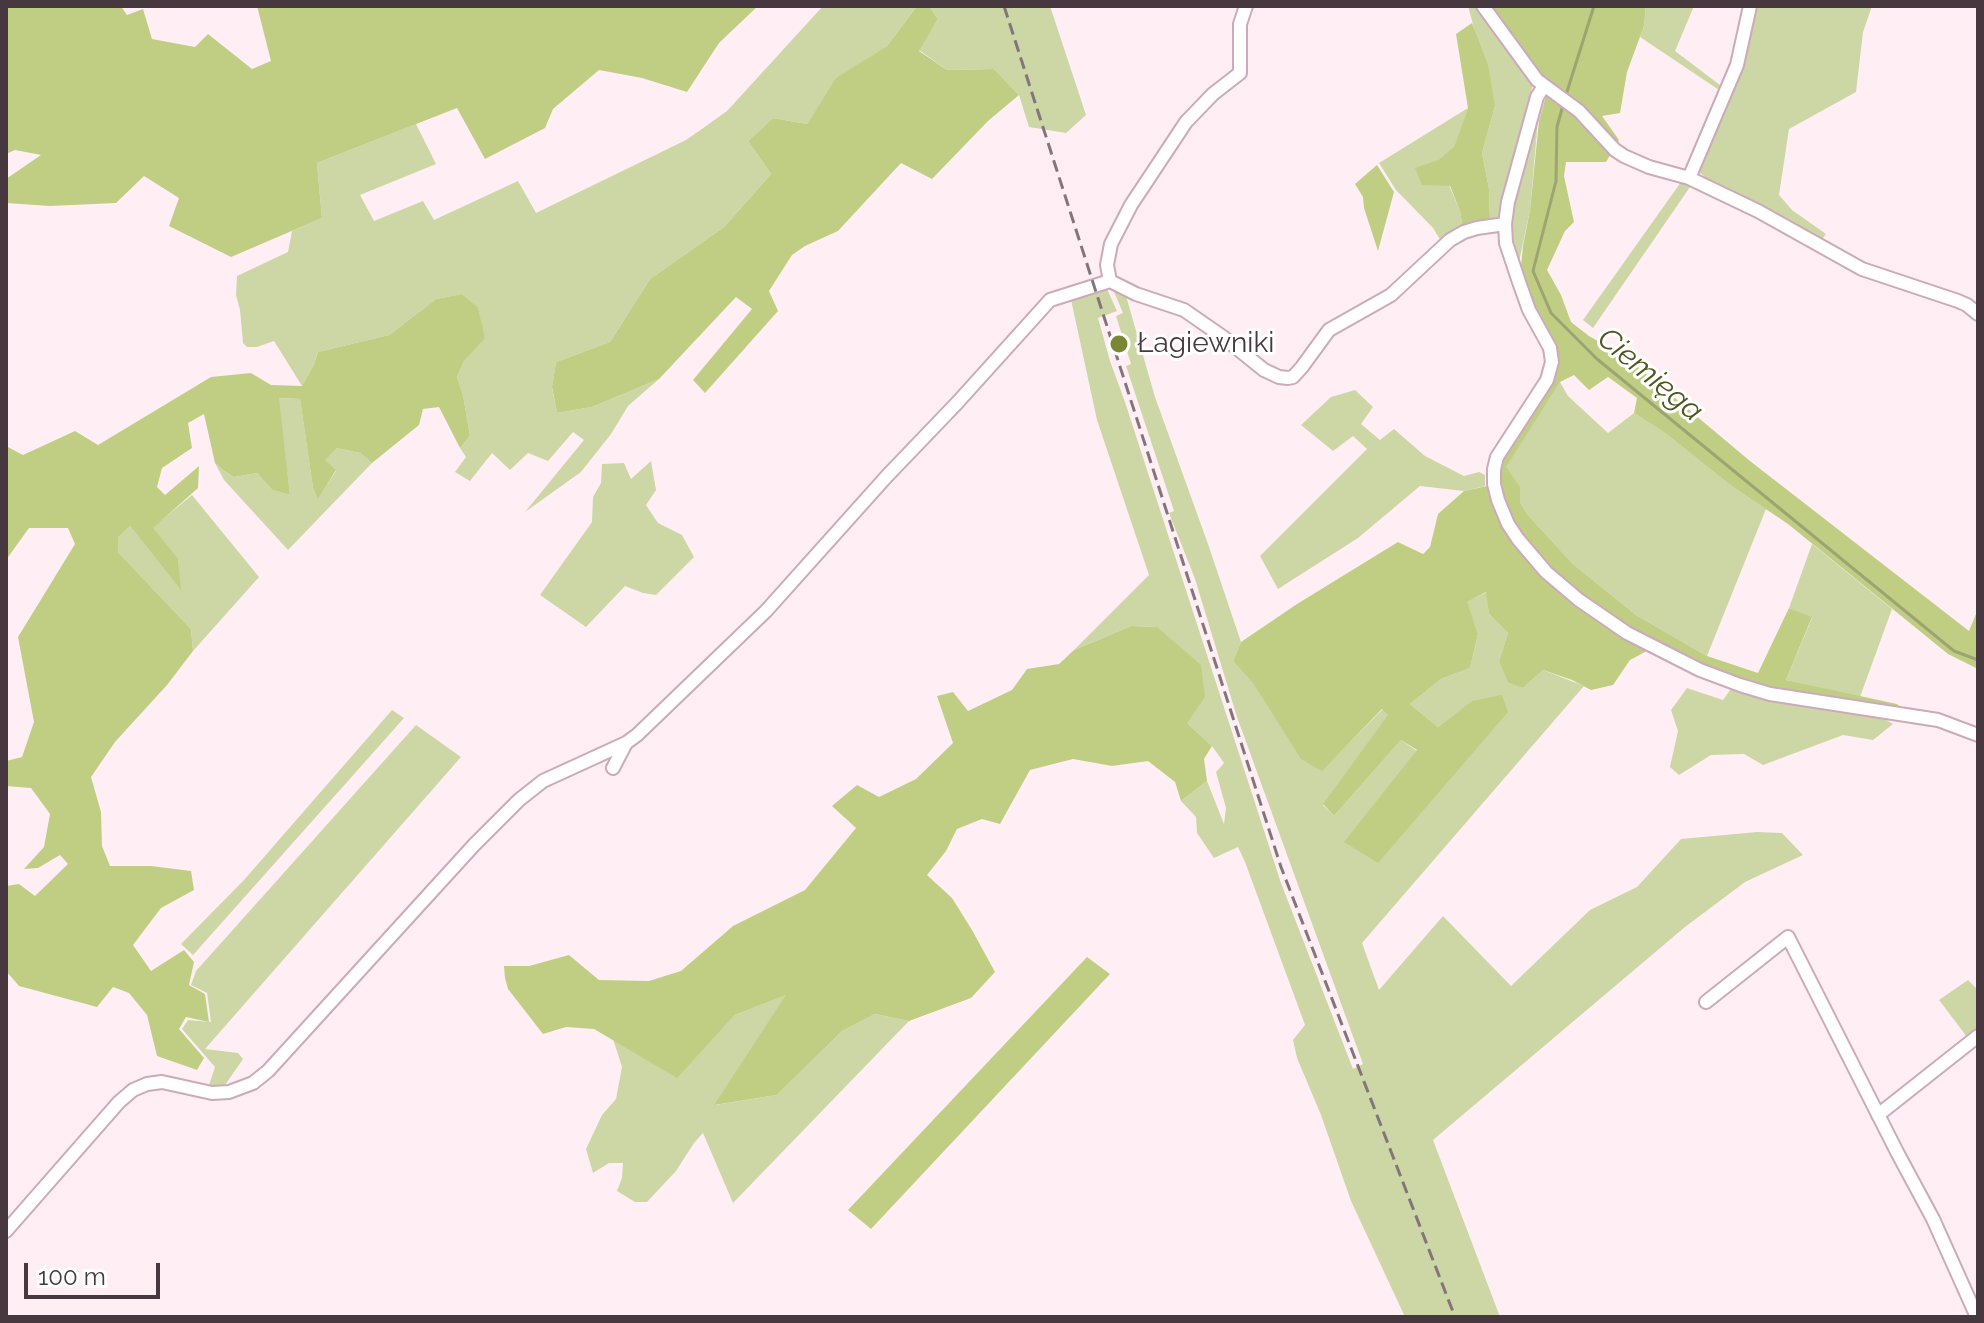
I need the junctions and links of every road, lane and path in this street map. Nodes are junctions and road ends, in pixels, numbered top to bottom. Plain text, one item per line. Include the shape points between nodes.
1 (1246, 6) edge
2 (1483, 6) edge
3 (1750, 6) edge
4 (1544, 86) junction
5 (1689, 178) junction
6 (1505, 224) junction
7 (1110, 281) junction
8 (1978, 314) edge
9 (1978, 735) edge
10 (626, 743) junction
11 (613, 768) dead end
12 (1706, 1002) dead end
13 (1978, 1036) edge
14 (1878, 1115) junction
15 (6, 1231) edge
16 (1977, 1317) edge

1 - 7 street via 1239,34 1240,73 1194,113 1131,205 1111,244
2 - 4 street
3 - 5 street via 1737,65
4 - 5 street via 1579,111 1624,156
4 - 6 street
5 - 8 street via 1862,269 1958,301
6 - 7 street via 1450,240 1398,290 1329,330 1288,378 1264,370 1184,310
6 - 9 street via 1526,302 1551,355 1547,380 1494,469 1501,512 1534,558 1579,600 1627,633 1719,678 1786,698 1938,720
7 - 10 street via 1050,300 776,600
10 - 11 street
10 - 15 street via 529,791 261,1078 220,1093 162,1082 133,1090
12 - 14 street via 1788,937
13 - 14 street
14 - 16 street

